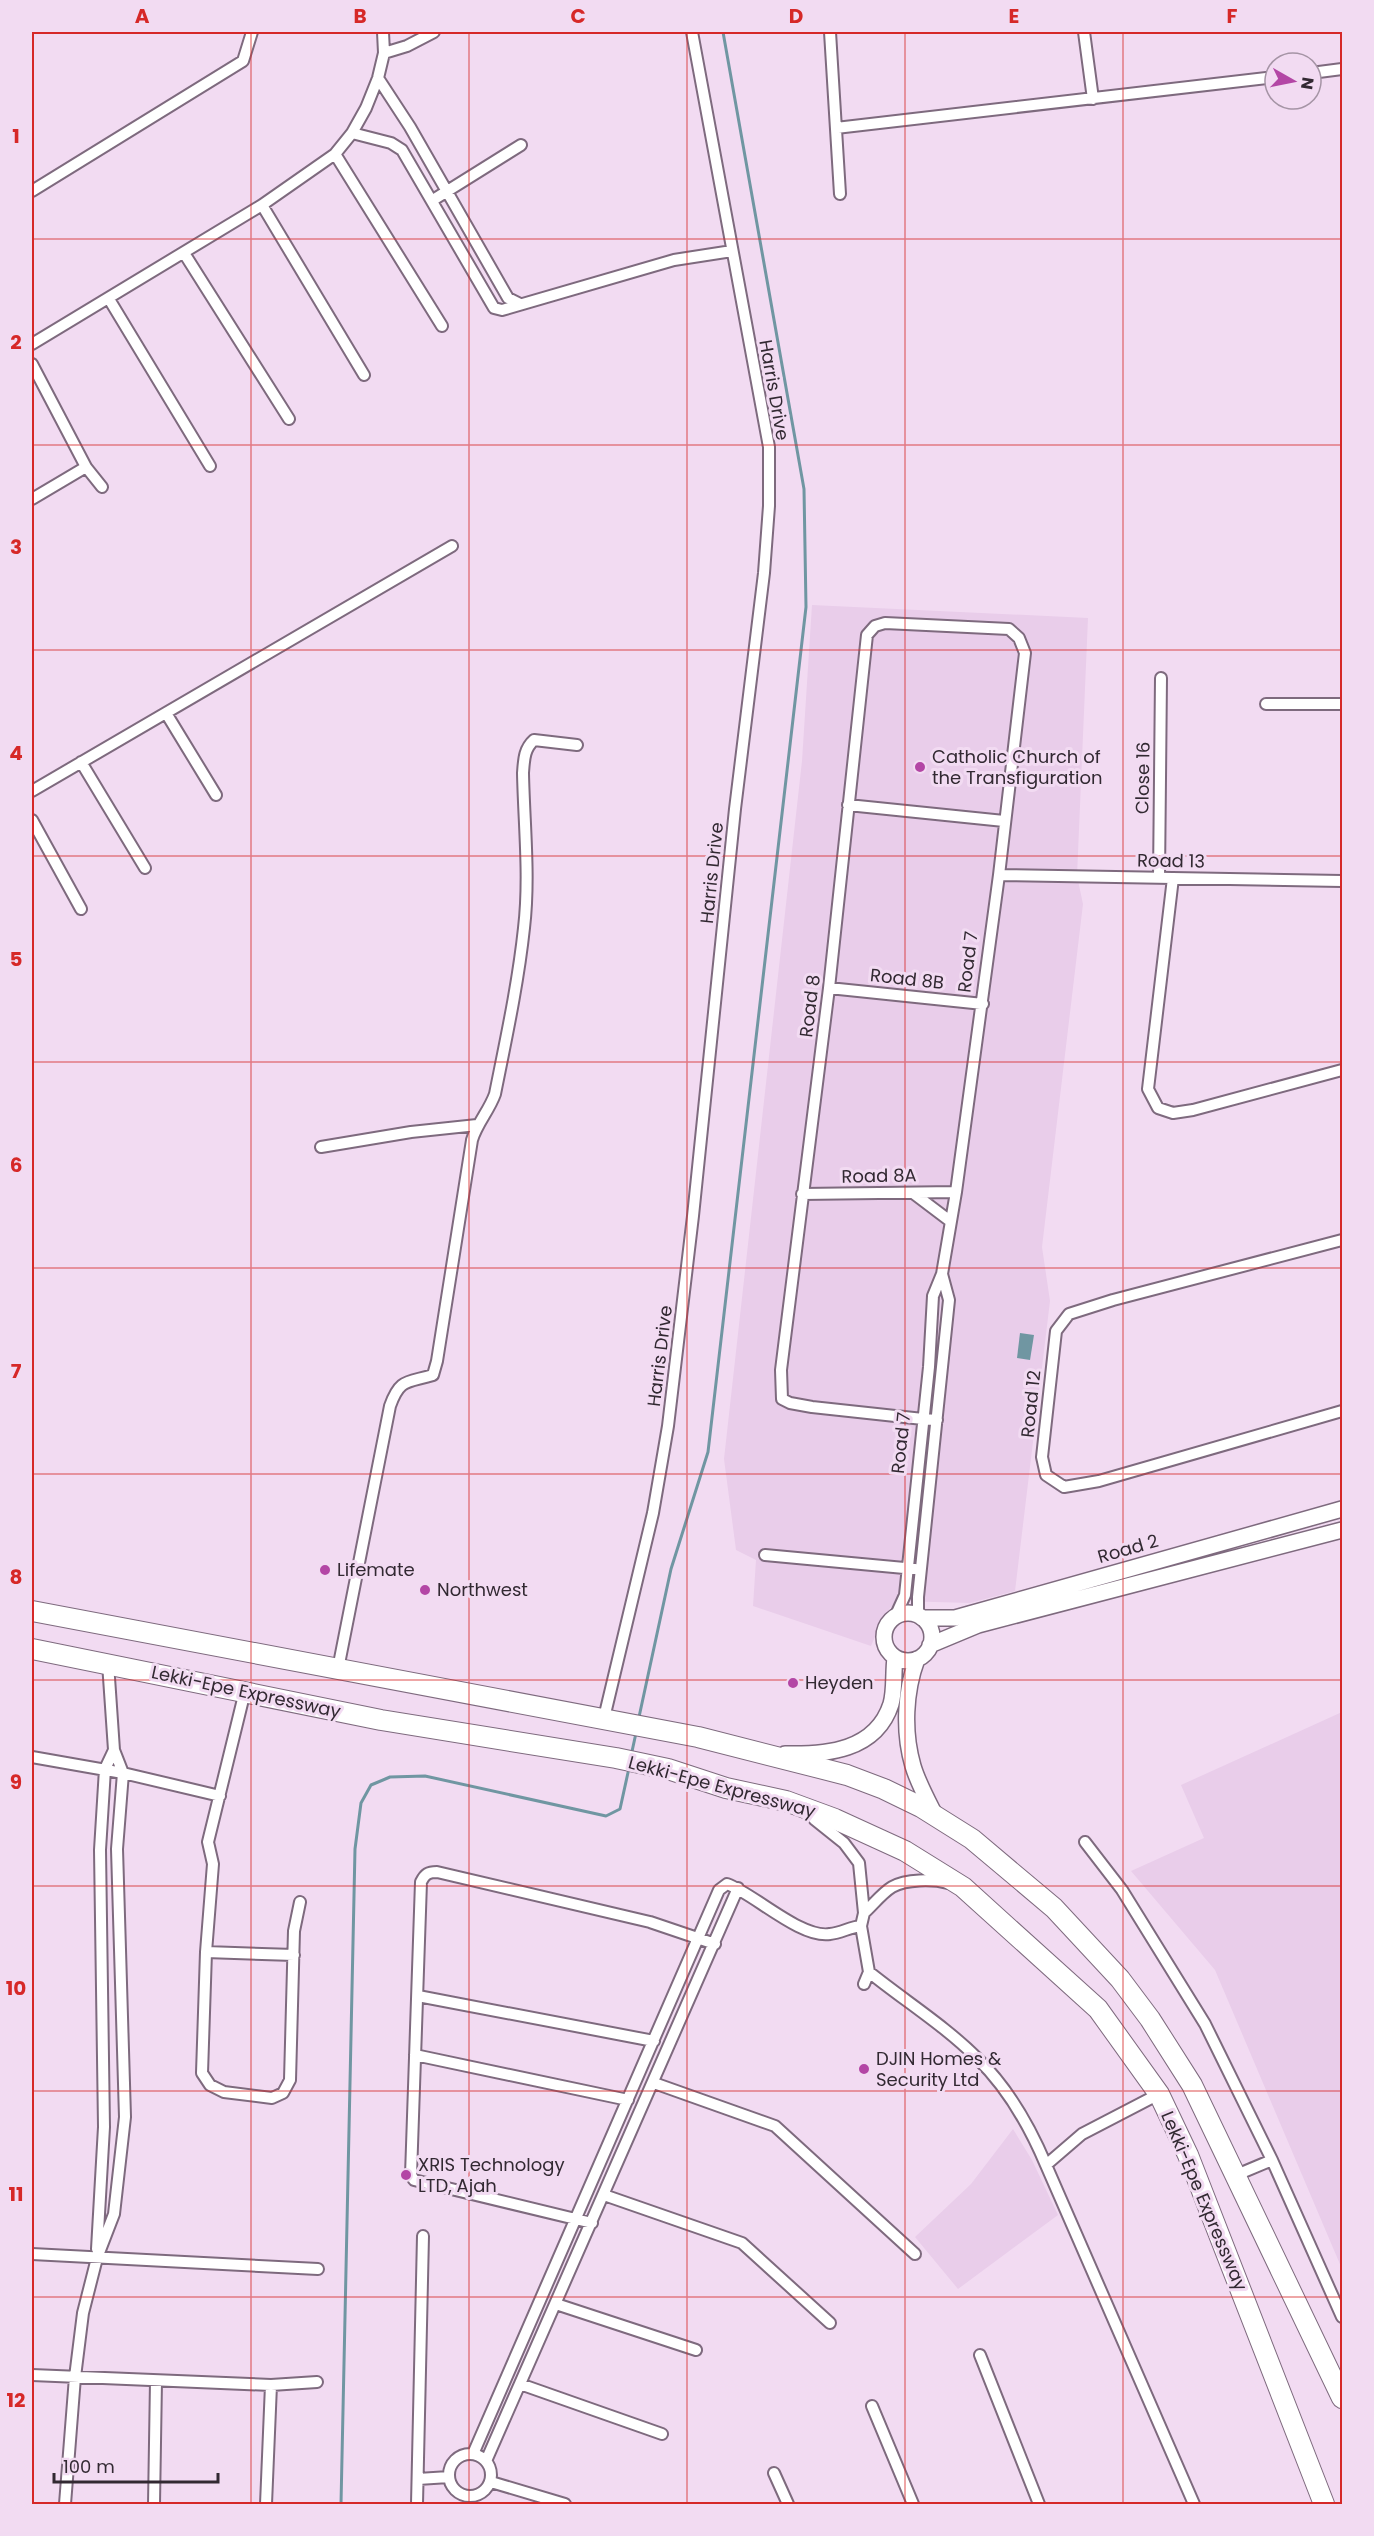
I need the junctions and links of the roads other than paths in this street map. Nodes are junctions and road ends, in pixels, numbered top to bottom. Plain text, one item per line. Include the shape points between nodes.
1 (252, 32) edge
2 (383, 32) edge
3 (434, 32) edge
4 (694, 32) edge
5 (830, 32) edge
6 (1084, 32) edge
7 (384, 53) junction
8 (1342, 69) edge
9 (1323, 71) edge
10 (378, 78) junction
11 (1263, 78) edge
12 (1093, 99) junction
13 (836, 128) junction
14 (352, 133) junction
15 (521, 145) dead end
16 (334, 154) junction
17 (32, 191) edge
18 (446, 192) junction
19 (840, 194) dead end
20 (433, 200) junction
21 (262, 205) junction
22 (732, 251) junction
23 (184, 253) junction
24 (487, 262) junction
25 (473, 271) junction
26 (110, 299) junction
27 (520, 304) junction
28 (442, 326) dead end
29 (32, 344) edge
30 (32, 364) edge
31 (364, 375) dead end
32 (289, 419) dead end
33 (210, 466) dead end
34 (86, 467) junction
35 (102, 487) dead end
36 (32, 499) edge
37 (452, 546) dead end
38 (1025, 653) joint
39 (1161, 678) dead end
40 (1266, 704) dead end
41 (1342, 704) edge
42 (166, 713) junction
43 (577, 745) dead end
44 (81, 762) junction
45 (32, 791) edge
46 (216, 795) dead end
47 (848, 805) junction
48 (32, 820) edge
49 (1004, 820) junction
50 (145, 868) dead end
51 (999, 875) junction
52 (1159, 878) junction
53 (1173, 878) junction
54 (1342, 881) edge
55 (81, 909) dead end
56 (829, 988) junction
57 (982, 1004) junction
58 (1342, 1070) edge
59 (477, 1125) junction
60 (321, 1147) dead end
61 (956, 1192) junction
62 (914, 1193) junction
63 (802, 1194) junction
64 (950, 1221) junction
65 (1342, 1240) edge
66 (942, 1274) junction
67 (929, 1367) junction
68 (942, 1368) junction
69 (1342, 1411) edge
70 (923, 1419) junction
71 (937, 1420) junction
72 (1342, 1509) edge
73 (1342, 1530) edge
74 (765, 1556) dead end
75 (908, 1568) junction
76 (921, 1569) junction
77 (32, 1611) edge
78 (895, 1617) junction
79 (920, 1617) junction
80 (930, 1646) junction
81 (32, 1649) edge
82 (896, 1658) junction
83 (917, 1659) junction
84 (108, 1664) junction
85 (338, 1670) junction
86 (246, 1691) junction
87 (613, 1719) junction
88 (114, 1750) junction
89 (768, 1753) junction
90 (32, 1757) edge
91 (105, 1769) junction
92 (123, 1773) junction
93 (220, 1797) junction
94 (786, 1801) junction
95 (936, 1817) junction
96 (1085, 1842) dead end
97 (963, 1887) junction
98 (738, 1888) junction
99 (300, 1902) dead end
100 (864, 1913) junction
101 (861, 1926) junction
102 (699, 1939) junction
103 (715, 1944) junction
104 (206, 1952) junction
105 (294, 1955) junction
106 (869, 1972) junction
107 (864, 1984) dead end
108 (103, 1995) junction
109 (122, 1996) junction
110 (418, 1996) junction
111 (654, 2041) junction
112 (415, 2055) junction
113 (654, 2083) junction
114 (1159, 2094) junction
115 (628, 2100) junction
116 (1272, 2160) junction
117 (1046, 2165) junction
118 (1234, 2175) junction
119 (604, 2195) junction
120 (576, 2218) junction
121 (592, 2223) junction
122 (423, 2236) dead end
123 (32, 2254) edge
124 (915, 2254) dead end
125 (97, 2258) junction
126 (318, 2270) dead end
127 (556, 2304) junction
128 (1342, 2317) edge
129 (830, 2323) dead end
130 (696, 2350) dead end
131 (980, 2355) dead end
132 (32, 2375) edge
133 (75, 2377) junction
134 (156, 2381) junction
135 (317, 2382) dead end
136 (520, 2384) junction
137 (271, 2385) junction
138 (1342, 2398) edge
139 (872, 2406) dead end
140 (662, 2434) dead end
141 (473, 2454) junction
142 (486, 2461) junction
143 (774, 2474) dead end
144 (450, 2477) junction
145 (418, 2479) junction
146 (490, 2482) junction
147 (1326, 2504) edge
148 (65, 2505) edge
149 (154, 2505) edge
150 (266, 2505) edge
151 (417, 2505) edge
152 (565, 2505) edge
153 (788, 2505) edge
154 (913, 2505) edge
155 (1039, 2505) edge
156 (1194, 2505) edge

1 - 17 street via 243,61
2 - 7 street
3 - 7 street
4 - 22 street, Harris Drive
5 - 13 street
6 - 12 street
7 - 10 street
8 - 9 street
10 - 14 street
10 - 18 street
11 - 12 street
12 - 13 street
13 - 19 street
14 - 16 street
14 - 20 street via 391,142 402,150
15 - 18 street
16 - 21 street
16 - 28 street
18 - 20 street
18 - 24 street
20 - 25 street
21 - 23 street
21 - 31 street
22 - 27 street via 674,260
22 - 87 street, Harris Drive via 769,447 764,573 668,1426
23 - 26 street
23 - 32 street
24 - 25 street
24 - 27 street via 508,298
25 - 27 street via 494,308 502,310
26 - 29 street
26 - 33 street
30 - 34 street
34 - 35 street
34 - 36 street
37 - 42 street
38 - 47 street, Road 8 via 1019,638 1009,629 907,623 875,626 867,635
38 - 49 street, Road 7
39 - 52 street, Close 16
40 - 41 street
42 - 44 street
42 - 46 street
43 - 59 street via 534,740 525,754 526,900 517,983 495,1094
44 - 45 street
44 - 50 street
47 - 49 street
47 - 56 street, Road 8
48 - 55 street
49 - 51 street, Road 7
51 - 52 street, Road 13
51 - 57 street, Road 7
52 - 53 street, Road 13
53 - 54 street, Road 13
53 - 58 street via 1148,1089 1158,1108 1173,1113 1193,1110
56 - 57 street, Road 8B
56 - 63 street, Road 8
57 - 61 street, Road 7
59 - 60 street via 411,1131
59 - 85 street via 437,1361 433,1375 402,1383 390,1406
61 - 62 street, Road 8A
61 - 64 street, Road 7
62 - 63 street, Road 8A
62 - 64 street
63 - 70 street, Road 8 via 781,1370 782,1399 812,1407
64 - 66 street, Road 7
65 - 69 street, Road 12 via 1069,1314 1056,1331 1043,1447 1046,1475 1064,1487 1099,1481
66 - 67 street, Road 7 via 933,1296
66 - 68 street, Road 7 via 949,1300
67 - 68 street
67 - 70 street, Road 7
68 - 71 street, Road 7
70 - 71 street, Road 8
70 - 75 street, Road 7
71 - 76 street, Road 7
72 - 79 street, Road 2 via 955,1618
73 - 80 street, Road 2 via 978,1625
74 - 75 street
75 - 76 street
75 - 78 street, Road 7 via 905,1594
76 - 79 street, Road 7
77 - 85 highway, Lekki-Epe Expressway
78 - 79 street via 908,1613
78 - 82 street via 884,1637 889,1652
79 - 80 street via 930,1631
80 - 83 street
81 - 84 highway, Lekki-Epe Expressway
82 - 83 street
82 - 89 street via 891,1704 882,1722 856,1745 818,1755
83 - 95 street via 907,1721 913,1766
84 - 86 highway, Lekki-Epe Expressway
84 - 88 street
85 - 87 highway, Lekki-Epe Expressway
86 - 93 street
86 - 94 highway, Lekki-Epe Expressway via 381,1720 616,1758
87 - 89 highway, Lekki-Epe Expressway
88 - 91 street
88 - 92 street
89 - 95 highway, Lekki-Epe Expressway via 848,1775
90 - 91 street
91 - 92 street
91 - 108 street via 100,1850
92 - 93 street
92 - 109 street via 117,1850
93 - 104 street via 208,1842 213,1864
94 - 97 highway, Lekki-Epe Expressway via 905,1851
94 - 100 street via 822,1823 859,1863
95 - 118 highway, Lekki-Epe Expressway via 972,1839 1024,1881 1120,1978 1192,2085
96 - 116 street via 1122,1890 1205,2024
97 - 100 street via 938,1880 892,1887
97 - 114 highway, Lekki-Epe Expressway via 1098,2009
98 - 101 street via 784,1919 817,1933 830,1935
98 - 102 street via 723,1885
98 - 103 street
99 - 105 street
100 - 101 street
101 - 106 street
102 - 103 street
102 - 110 street via 583,1904 430,1872 422,1882
102 - 111 street
103 - 113 street
104 - 105 street
104 - 105 street via 202,2073 210,2085 224,2092 272,2098 283,2093 290,2080
106 - 107 street
106 - 117 street via 978,2059 1028,2127
108 - 109 street
108 - 125 street via 104,2127
109 - 125 street via 125,2117 114,2214
110 - 111 street
110 - 112 street
111 - 115 street
112 - 115 street
112 - 120 street via 411,2175 414,2181
113 - 119 street
113 - 124 street via 775,2126
114 - 117 street via 1082,2134
114 - 147 highway, Lekki-Epe Expressway via 1188,2155
115 - 120 street
116 - 118 street
116 - 128 street
117 - 156 street
118 - 138 highway, Lekki-Epe Expressway
119 - 121 street
119 - 129 street via 742,2243
120 - 121 street
120 - 141 street
121 - 127 street
122 - 145 street
123 - 125 street
125 - 126 street
125 - 133 street via 83,2313
127 - 130 street
127 - 136 street
131 - 155 street
132 - 133 street
133 - 134 street
133 - 148 street
134 - 137 street
134 - 149 street
135 - 137 street
136 - 140 street
136 - 142 street
137 - 150 street
139 - 154 street
141 - 142 street
141 - 144 street via 459,2458 450,2469
142 - 146 street via 492,2475
143 - 153 street
144 - 145 street
144 - 146 street via 455,2490 468,2496 482,2493
145 - 151 street
146 - 152 street

